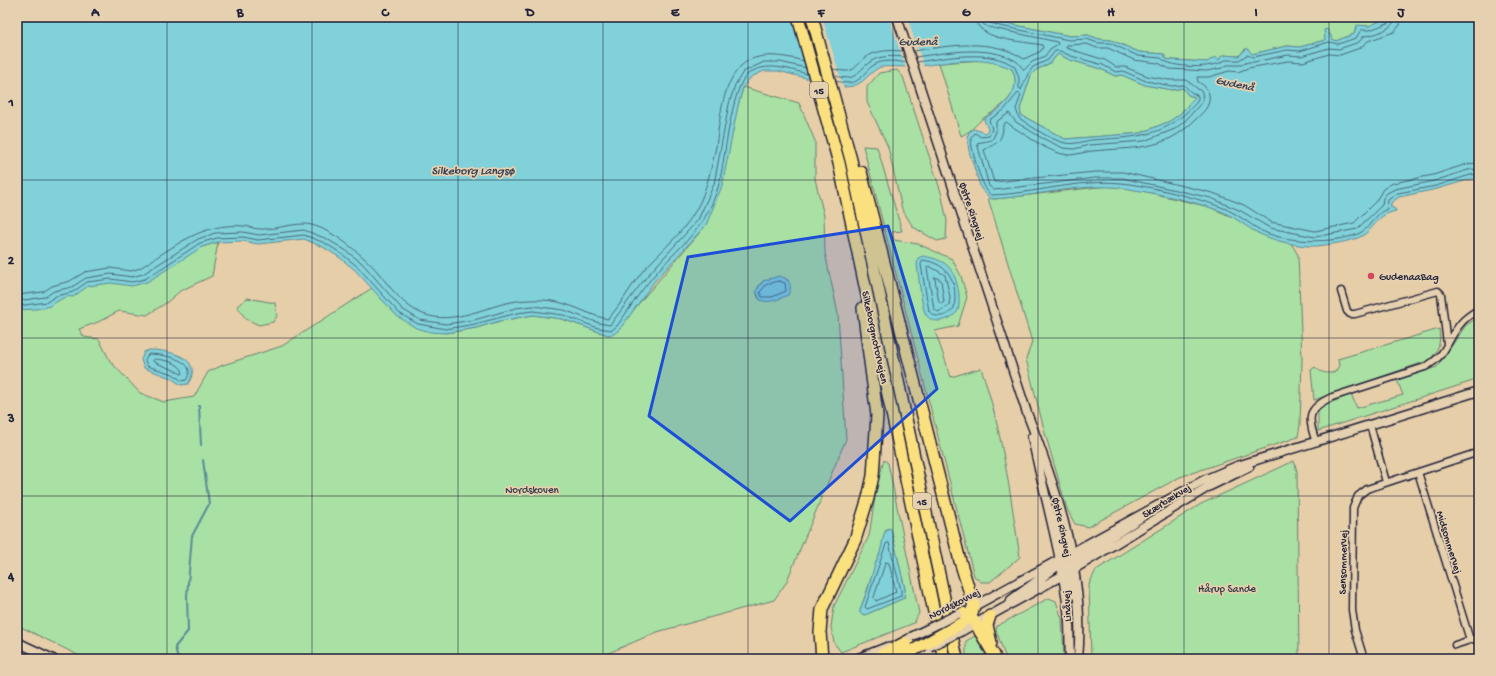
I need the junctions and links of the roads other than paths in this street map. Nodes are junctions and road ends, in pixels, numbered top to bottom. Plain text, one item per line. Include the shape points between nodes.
1 (798, 17) edge
2 (812, 17) edge
3 (897, 17) edge
4 (855, 159) junction
5 (844, 191) junction
6 (1341, 291) dead end
7 (1479, 309) edge
8 (1447, 344) junction
9 (1479, 391) edge
10 (1027, 413) junction
11 (1370, 425) junction
12 (1316, 442) junction
13 (1479, 452) edge
14 (1273, 456) junction
15 (1418, 472) junction
16 (1386, 482) junction
17 (1067, 563) junction
18 (990, 616) junction
19 (966, 618) junction
20 (935, 626) joint
21 (820, 632) junction
22 (1479, 638) edge
23 (1470, 640) junction
24 (17, 642) edge
25 (913, 645) junction
26 (1455, 645) dead end
27 (995, 657) edge
28 (53, 659) edge
29 (822, 659) edge
30 (829, 659) edge
31 (856, 659) edge
32 (874, 659) edge
33 (896, 659) edge
34 (901, 659) edge
35 (944, 659) edge
36 (957, 659) edge
37 (1070, 659) edge
38 (1077, 659) edge
39 (1364, 659) edge

1 - 5 highway, Silkeborgmotorvejen / 15 via 839,163
2 - 4 highway via 850,130
3 - 10 street, Østre Ringvej
4 - 19 highway via 960,561
4 - 36 highway, Silkeborgmotorvejen / 15
5 - 21 highway via 873,375 877,415 875,455 868,498 855,540 822,609
5 - 35 highway, Silkeborgmotorvejen / 15
6 - 8 street via 1347,311 1355,314 1438,291 1441,294
7 - 8 street via 1462,322
8 - 12 street via 1445,352 1437,361 1425,367 1319,403 1312,410 1310,417
9 - 11 street, Skærbækvej
10 - 17 street, Østre Ringvej via 1039,473
10 - 17 street, Østre Ringvej via 1041,450
11 - 12 street, Skærbækvej
11 - 16 street
12 - 14 street, Skærbækvej
13 - 15 street, Sensommervej
14 - 17 street, Skærbækvej via 1237,466 1165,500
14 - 17 street, Skærbækvej via 1208,487 1085,562
15 - 16 street, Sensommervej
15 - 23 street, Midsommervej
16 - 39 street, Sensommervej via 1367,489 1358,496 1353,508 1352,610
17 - 18 street, Nordskovvej via 1015,596
17 - 19 street, Nordskovvej
17 - 37 street, Linåvej
17 - 38 street, Linåvej via 1078,607
18 - 19 street, Nordskovvej
18 - 27 highway via 987,625
19 - 20 street, Nordskovvej, bridge
19 - 25 highway, bridge
19 - 27 highway
20 - 25 highway, bridge
21 - 29 highway
21 - 30 highway
22 - 23 street
23 - 26 street
24 - 28 street
25 - 31 street
25 - 32 highway
25 - 33 highway
25 - 34 street

